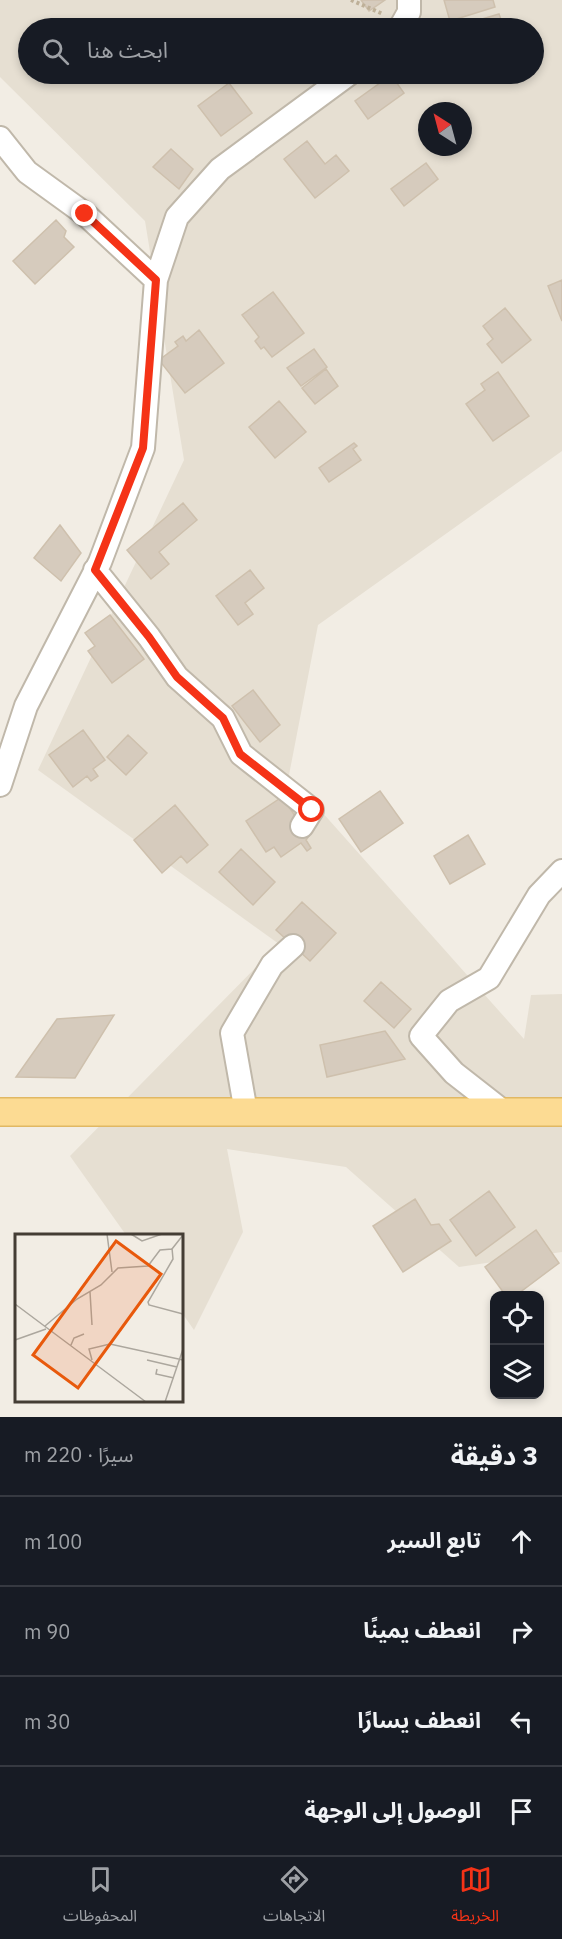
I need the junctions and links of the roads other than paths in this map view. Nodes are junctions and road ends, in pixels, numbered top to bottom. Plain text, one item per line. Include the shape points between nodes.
1 (409, 0) edge
2 (406, 18) edge
3 (335, 84) edge
4 (0, 138) edge
5 (156, 280) junction
6 (95, 570) junction
7 (0, 785) edge
8 (302, 826) dead end
9 (562, 871) edge
10 (293, 946) dead end
11 (0, 1112) edge
12 (246, 1112) junction
13 (504, 1112) junction
14 (562, 1112) edge

1 - 2 street
3 - 5 street via 220,169 177,217
4 - 5 street via 27,172 85,214
5 - 6 street via 143,448
6 - 7 street via 26,706
6 - 8 street via 177,677 223,718 240,754 312,810
9 - 13 street via 540,896 489,978 450,1002 421,1036 454,1073
10 - 12 street via 273,965 232,1033
11 - 12 main road
12 - 13 main road
13 - 14 main road

